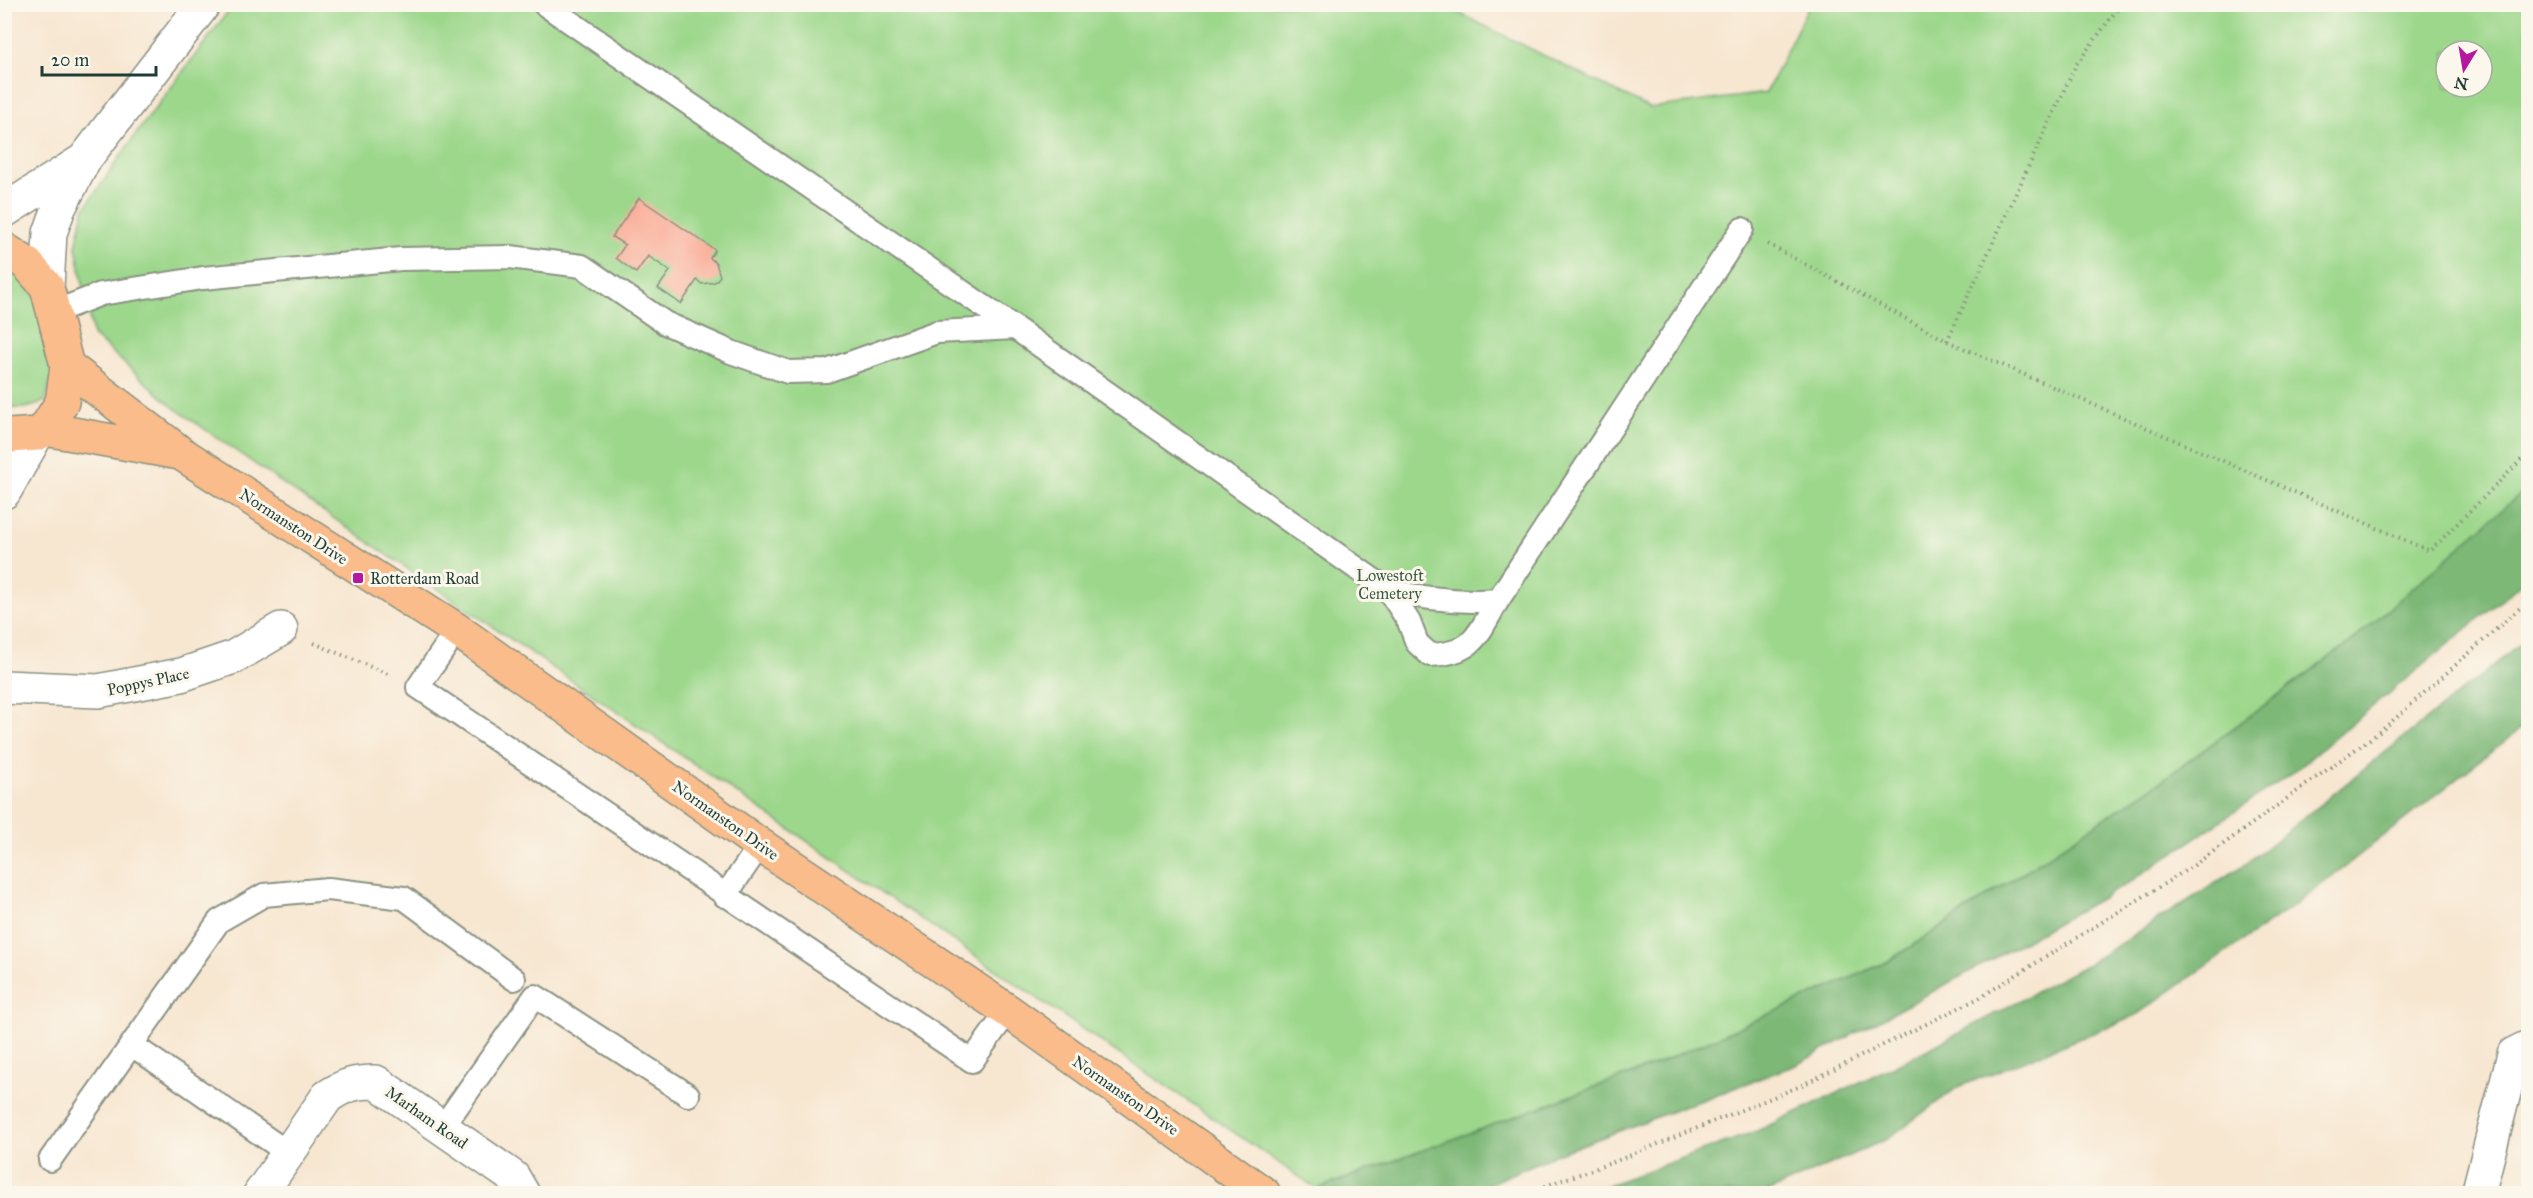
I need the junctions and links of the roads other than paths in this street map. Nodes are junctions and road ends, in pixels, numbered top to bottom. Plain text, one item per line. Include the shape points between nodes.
1 (204, 4) edge
2 (544, 4) edge
3 (84, 160) junction
4 (4, 211) edge
5 (1742, 230) road end
6 (4, 249) edge
7 (50, 299) junction
8 (1015, 328) junction
9 (67, 366) junction
10 (41, 431) junction
11 (4, 434) edge
12 (182, 454) junction
13 (4, 492) edge
14 (1389, 591) junction
15 (1498, 600) junction
16 (281, 629) road end
17 (457, 630) junction
18 (4, 687) edge
19 (760, 845) junction
20 (725, 896) junction
21 (514, 979) dead end
22 (1008, 1011) junction
23 (132, 1045) junction
24 (2529, 1047) edge
25 (688, 1095) dead end
26 (442, 1128) junction
27 (288, 1153) junction
28 (50, 1160) dead end
29 (260, 1194) edge
30 (523, 1194) edge
31 (1264, 1194) edge
32 (2478, 1194) edge

1 - 3 street
2 - 8 lane
3 - 4 street
3 - 7 street via 50,232
5 - 15 lane
6 - 7 main road via 27,264
7 - 8 lane via 203,278 401,259 510,257 582,267 665,324 788,372 827,371 938,332
7 - 9 main road
8 - 14 lane
9 - 10 main road via 62,402
9 - 12 main road, Normanston Drive
10 - 11 main road, Normanston Drive
10 - 12 main road, Normanston Drive
10 - 13 street
12 - 17 main road, Normanston Drive
14 - 15 lane via 1425,599
14 - 15 lane via 1417,643 1430,655 1452,654 1472,642
16 - 18 street, Poppys Place via 234,657 181,675 98,691
17 - 19 main road, Normanston Drive
17 - 20 lane via 418,687
19 - 20 lane
19 - 22 main road, Normanston Drive
20 - 22 lane via 972,1061
21 - 23 lane via 404,898 328,889 264,895 219,921
22 - 31 main road, Normanston Drive
23 - 27 lane
23 - 28 lane
24 - 32 street via 2514,1054
25 - 26 lane via 535,996
26 - 27 street, Marham Road via 376,1082 354,1083 341,1086 327,1097
26 - 30 street, Marham Road via 513,1177
27 - 29 street, Marham Road

